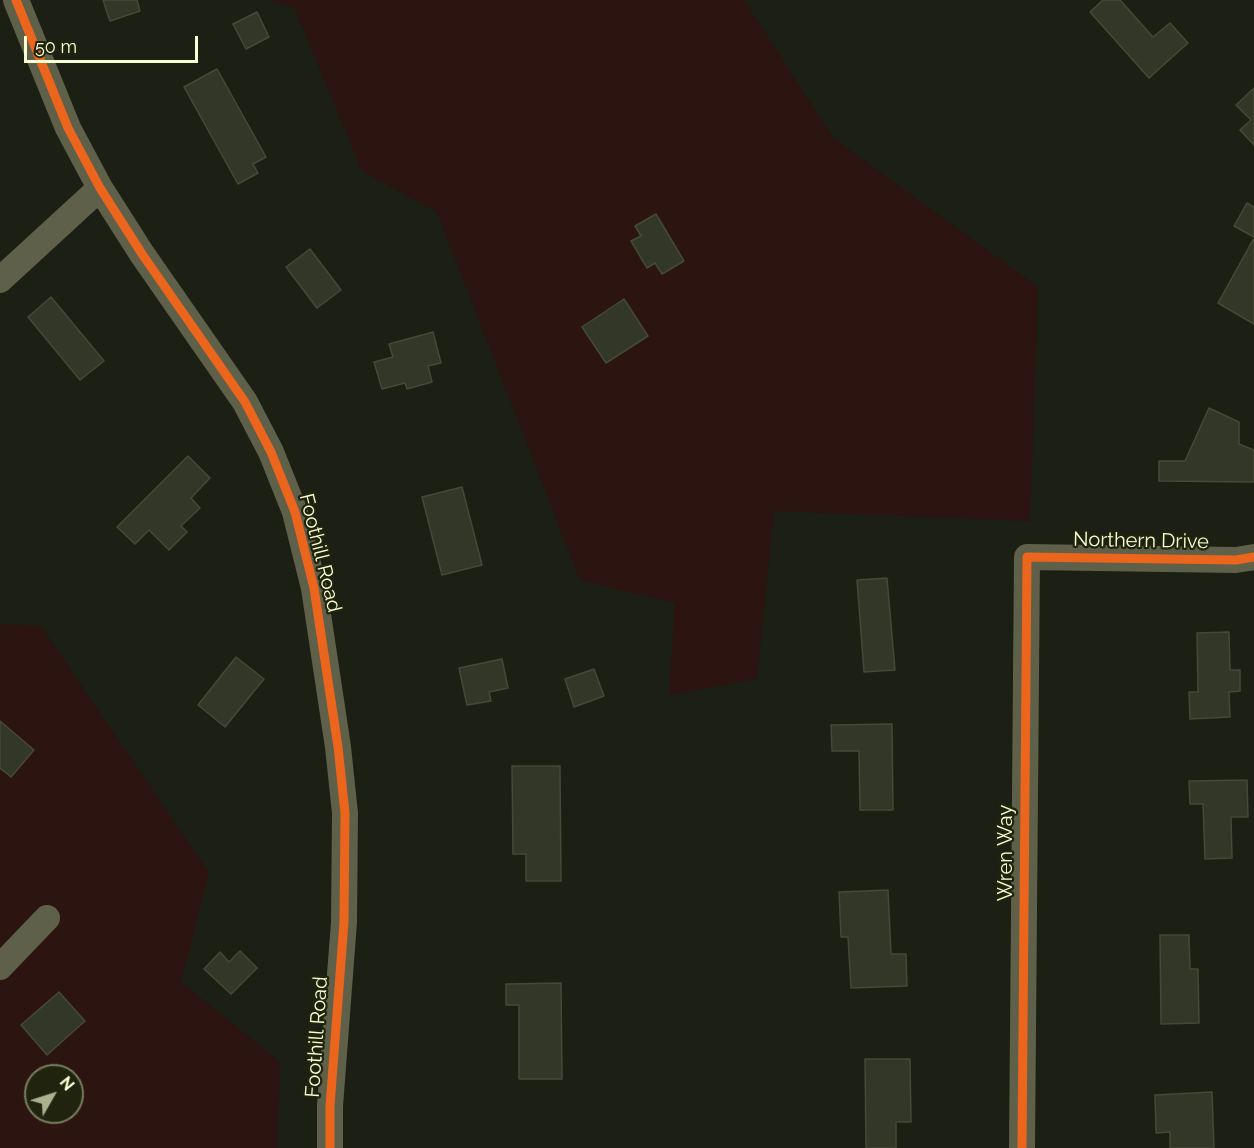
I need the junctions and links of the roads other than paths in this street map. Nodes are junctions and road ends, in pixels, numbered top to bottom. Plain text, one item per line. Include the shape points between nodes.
1 (16, 0) edge
2 (100, 188) junction
3 (1, 278) edge
4 (1254, 557) edge
5 (1027, 558) joint
6 (47, 918) dead end
7 (0, 967) edge
8 (330, 1148) edge
9 (1022, 1148) edge

1 - 2 street, Foothill Road via 68,128
2 - 3 street
2 - 8 street, Foothill Road via 245,402 295,512 314,588 345,813 345,901
4 - 5 street, Northern Drive
5 - 9 street, Wren Way
6 - 7 street

